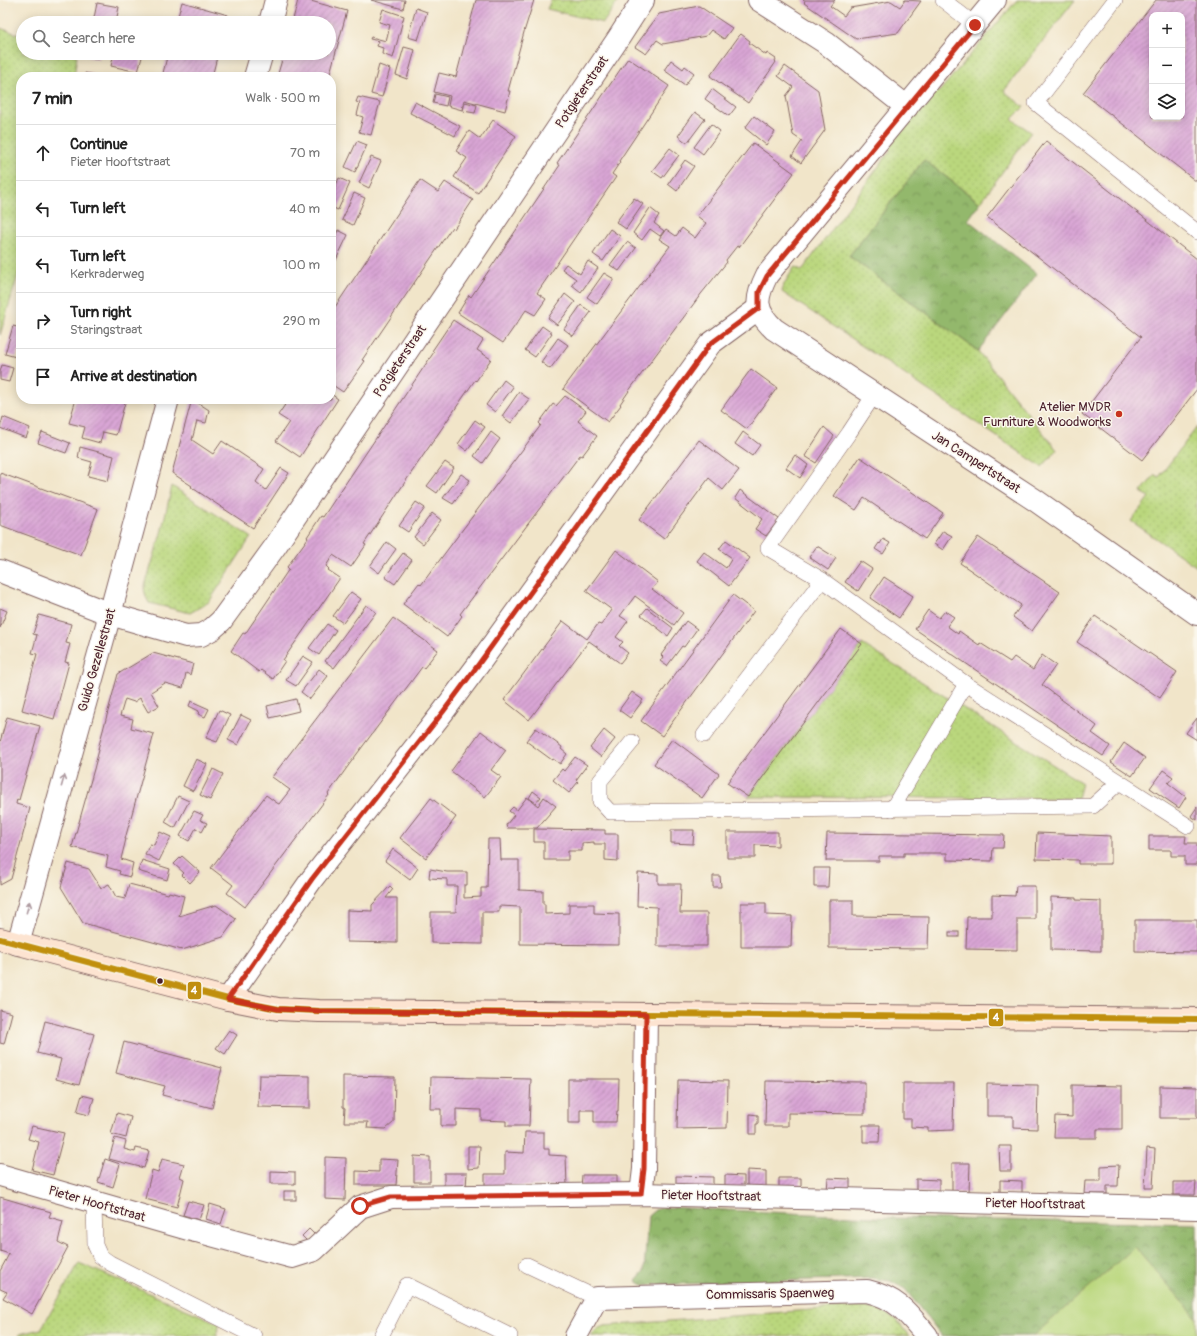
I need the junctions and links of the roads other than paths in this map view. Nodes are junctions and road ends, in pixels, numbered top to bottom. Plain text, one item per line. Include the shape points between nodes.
1 (276, 0) edge
2 (643, 0) edge
3 (759, 0) edge
4 (943, 0) edge
5 (995, 0) edge
6 (1115, 0) edge
7 (272, 16) edge
8 (975, 25) junction
9 (260, 60) edge
10 (257, 72) edge
11 (907, 107) junction
12 (1197, 232) edge
13 (759, 308) junction
14 (874, 395) junction
15 (167, 404) edge
16 (0, 571) edge
17 (822, 580) junction
18 (110, 614) junction
19 (1197, 614) edge
20 (966, 684) junction
21 (704, 734) dead end
22 (632, 742) dead end
23 (1119, 782) junction
24 (892, 810) junction
25 (1188, 826) dead end
26 (9, 942) edge
27 (228, 999) junction
28 (646, 1014) junction
29 (1197, 1019) edge
30 (0, 1175) edge
31 (641, 1194) junction
32 (94, 1203) junction
33 (1197, 1208) edge
34 (527, 1265) dead end
35 (597, 1298) junction
36 (254, 1336) edge
37 (381, 1336) edge
38 (510, 1336) edge
39 (576, 1336) edge
40 (926, 1336) edge

1 - 7 street
2 - 18 street, Potgieterstraat via 274,548 221,621 212,630 201,635 186,636
3 - 11 street via 826,43
4 - 8 lane
5 - 8 street
6 - 12 lane via 1036,103
8 - 11 street
9 - 10 street
11 - 13 street via 767,276 759,292
13 - 14 street, Jan Campertstraat via 764,319 774,329
13 - 27 street via 710,344 478,665 312,879
14 - 17 lane via 768,548
14 - 19 street, Jan Campertstraat via 1035,500
15 - 18 street, Guido Gezellestraat
16 - 18 street, Potgieterstraat
17 - 20 lane
17 - 21 lane
26 -> 18 street, Guido Gezellestraat
20 - 23 lane
20 - 24 lane
22 - 24 lane via 600,781 600,801 610,812
23 - 24 lane via 1093,806
23 - 25 lane
26 - 27 street
27 - 28 street via 278,1009 319,1011
28 - 29 street
28 - 31 street via 644,1169
30 - 32 street, Pieter Hooftstraat
31 - 32 street, Pieter Hooftstraat via 391,1197 360,1206 314,1250 292,1257
31 - 33 street, Pieter Hooftstraat
32 - 36 lane via 95,1245 100,1256
34 - 35 lane
35 - 39 street
35 - 40 street, Commissaris Spaenweg via 867,1291 894,1302 908,1313
37 - 38 lane via 406,1285

